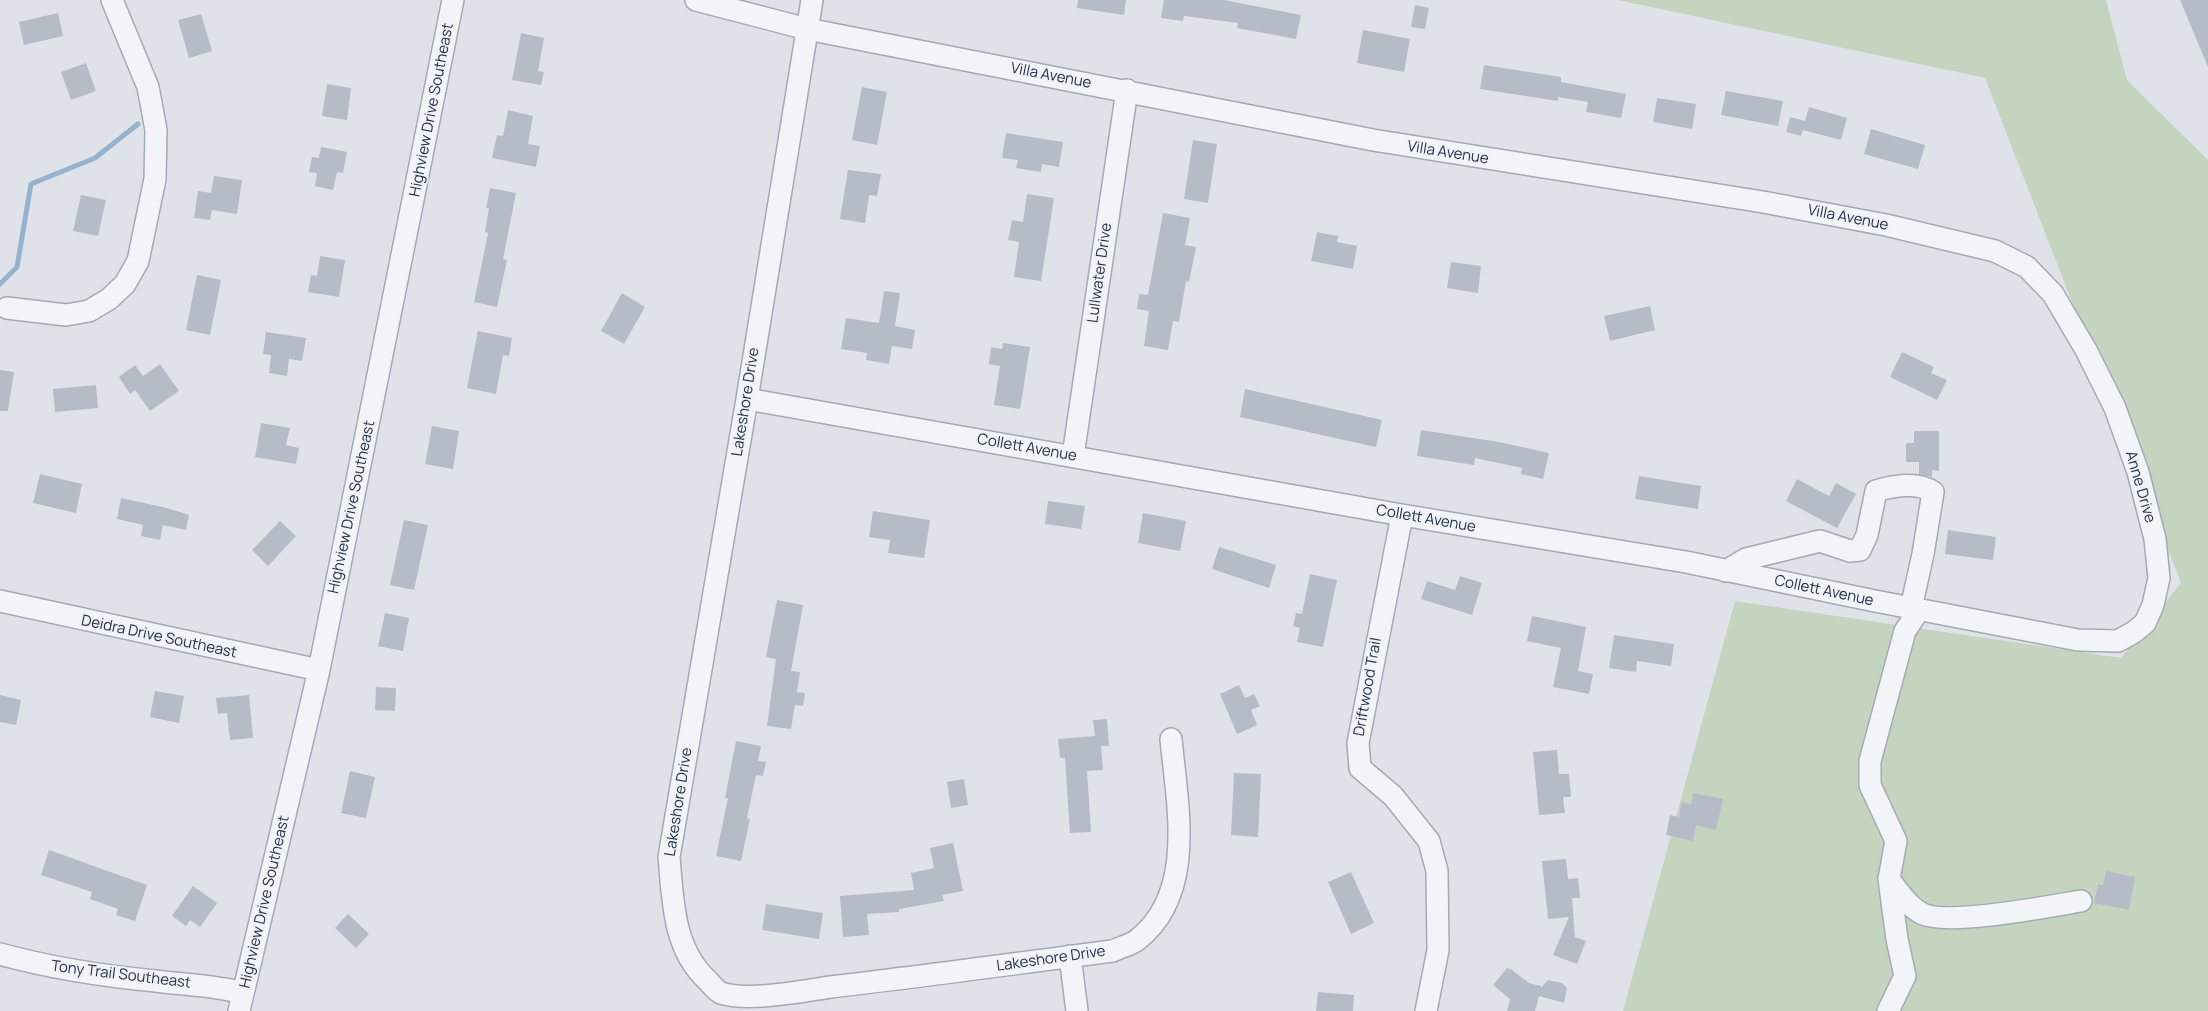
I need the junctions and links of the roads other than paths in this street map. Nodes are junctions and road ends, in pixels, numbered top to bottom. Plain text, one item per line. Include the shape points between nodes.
1 (112, 0) edge
2 (453, 0) edge
3 (696, 0) edge
4 (812, 0) edge
5 (807, 29) junction
6 (1127, 90) junction
7 (7, 308) dead end
8 (2065, 315) joint
9 (747, 399) junction
10 (1073, 456) junction
11 (1402, 515) junction
12 (1726, 570) junction
13 (0, 601) edge
14 (1915, 609) junction
15 (2103, 640) joint
16 (319, 670) junction
17 (1171, 740) dead end
18 (1889, 879) junction
19 (2081, 901) dead end
20 (0, 954) edge
21 (1070, 956) junction
22 (241, 1002) edge
23 (1077, 1011) edge
24 (1426, 1011) edge
25 (1888, 1011) edge

1 - 7 street via 148,87 156,130 155,179 138,261 125,284 89,311 66,316
2 - 16 street, Highview Drive Southeast
3 - 5 street, Villa Avenue
4 - 5 street, Lakeshore Drive
5 - 6 street, Villa Avenue
5 - 9 street, Lakeshore Drive
6 - 8 street, Villa Avenue via 1373,140 1763,202 1896,227 1995,251 2027,267 2053,294
6 - 10 street, Lullwater Drive
8 - 15 street, Anne Drive via 2115,408 2138,472 2155,539 2159,578 2154,606 2145,623 2134,632 2118,641
9 - 10 street, Collett Avenue
9 - 21 street, Lakeshore Drive via 669,857 674,917 684,950 701,974 720,992 746,995
10 - 11 street, Collett Avenue
11 - 12 street, Collett Avenue
11 - 24 street, Driftwood Trail via 1358,743 1360,768 1392,796 1429,841 1435,864 1438,950
12 - 14 street, Collett Avenue
12 - 14 street via 1746,559 1820,541 1850,551 1860,550 1867,535 1876,491 1926,487 1933,492
13 - 16 street, Deidra Drive Southeast
14 - 15 street, Collett Avenue via 2078,640
14 - 18 street via 1905,631 1870,761 1870,786 1896,840
16 - 22 street, Highview Drive Southeast
17 - 21 street, Lakeshore Drive via 1178,814 1178,864 1172,891 1156,921 1136,941 1113,950
18 - 19 street via 1914,908 1932,917 1995,915
18 - 25 street via 1905,976
20 - 22 street, Tony Trail Southeast via 49,967 218,986
21 - 23 street

